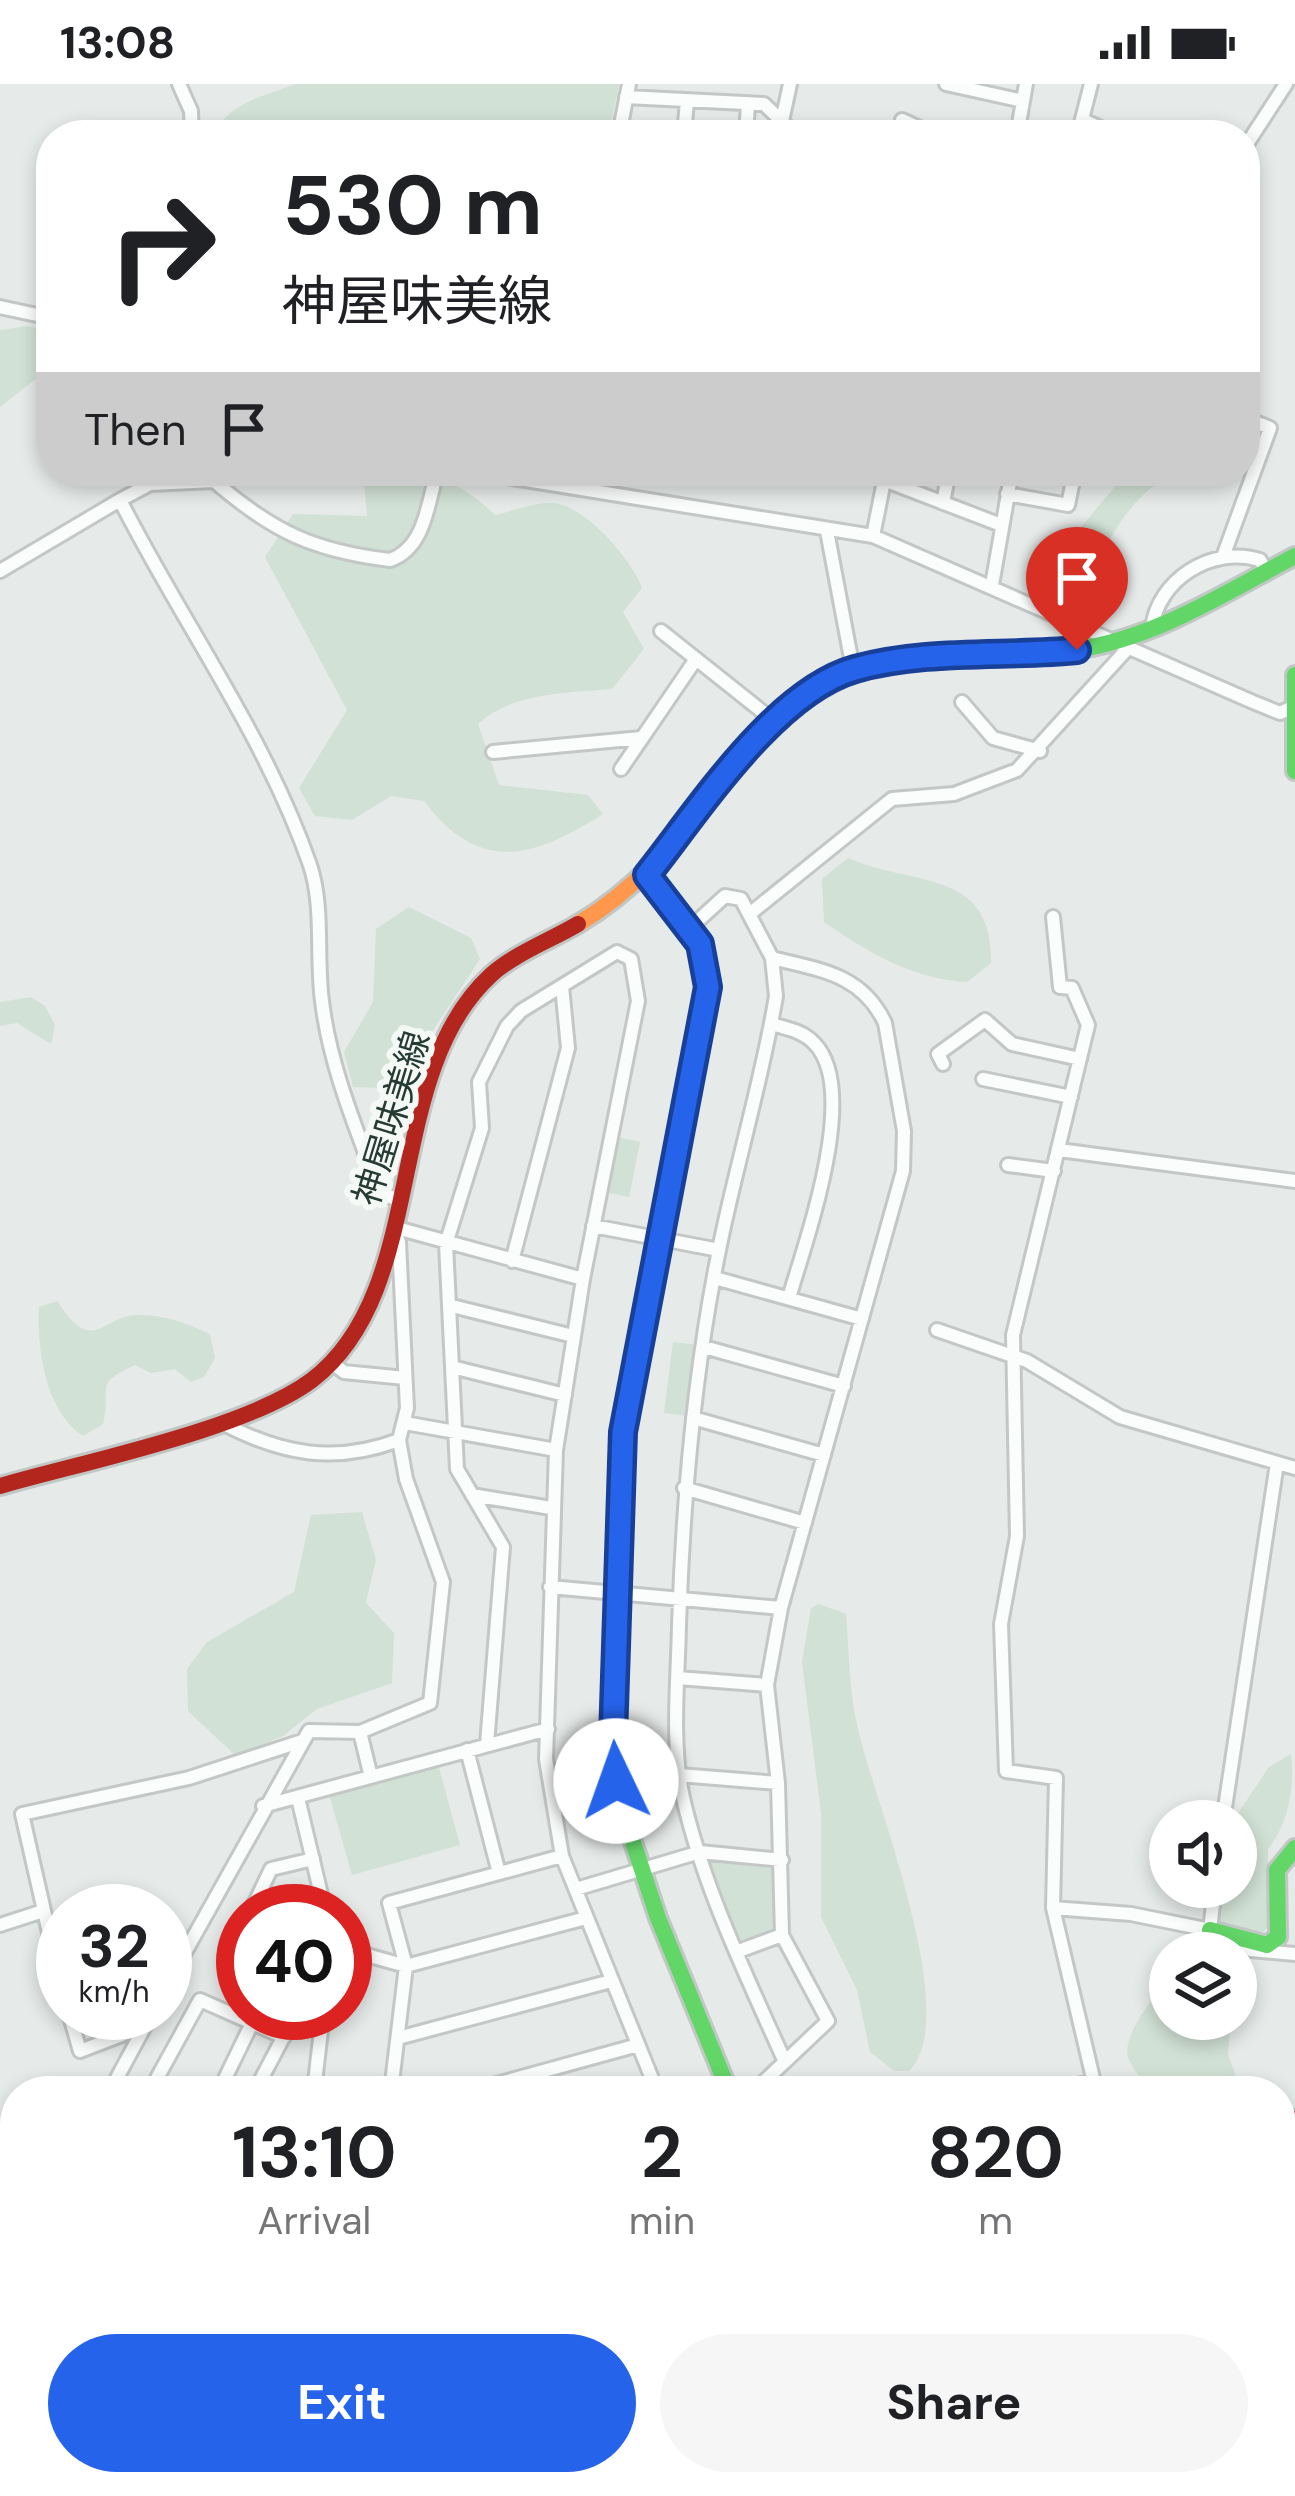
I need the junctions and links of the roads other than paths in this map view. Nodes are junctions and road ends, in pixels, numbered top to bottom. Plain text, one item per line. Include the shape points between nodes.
1 (179, 84) edge
2 (790, 84) edge
3 (946, 84) edge
4 (1026, 84) edge
5 (1091, 84) edge
6 (1286, 84) edge
7 (628, 90) edge
8 (686, 100) junction
9 (1023, 101) junction
10 (748, 105) junction
11 (191, 120) edge
12 (622, 120) edge
13 (685, 120) edge
14 (747, 120) edge
15 (780, 120) edge
16 (782, 120) edge
17 (1020, 120) edge
18 (1082, 120) edge
19 (1260, 124) edge
20 (0, 307) edge
21 (36, 315) edge
22 (1260, 424) edge
23 (1260, 455) edge
24 (146, 486) edge
25 (220, 486) edge
26 (432, 486) edge
27 (575, 486) edge
28 (883, 486) edge
29 (910, 486) edge
30 (946, 486) edge
31 (1009, 486) edge
32 (1072, 486) edge
33 (1249, 486) edge
34 (1007, 494) junction
35 (120, 500) junction
36 (943, 502) junction
37 (1001, 525) junction
38 (826, 531) junction
39 (873, 536) junction
40 (1224, 554) junction
41 (1295, 556) edge
42 (0, 571) edge
43 (1265, 571) junction
44 (992, 585) junction
45 (1151, 629) junction
46 (661, 631) dead end
47 (1123, 644) junction
48 (696, 659) junction
49 (853, 669) junction
50 (1295, 675) edge
51 (962, 702) dead end
52 (1287, 710) edge
53 (774, 721) junction
54 (641, 739) junction
55 (493, 752) dead end
56 (1040, 752) junction
57 (620, 769) dead end
58 (1295, 771) edge
59 (647, 875) junction
60 (752, 912) junction
61 (1053, 917) dead end
62 (690, 928) junction
63 (772, 958) junction
64 (562, 986) junction
65 (771, 1024) junction
66 (1080, 1059) junction
67 (943, 1064) dead end
68 (983, 1079) dead end
69 (1071, 1097) junction
70 (1059, 1150) junction
71 (1008, 1165) dead end
72 (1054, 1171) junction
73 (1295, 1181) edge
74 (399, 1200) junction
75 (593, 1226) junction
76 (393, 1227) junction
77 (656, 1240) junction
78 (446, 1244) junction
79 (719, 1250) junction
80 (512, 1261) junction
81 (716, 1278) junction
82 (583, 1279) junction
83 (789, 1298) junction
84 (452, 1306) junction
85 (862, 1319) junction
86 (937, 1330) dead end
87 (573, 1336) junction
88 (704, 1346) junction
89 (1015, 1355) junction
90 (331, 1362) junction
91 (456, 1368) junction
92 (405, 1378) junction
93 (844, 1386) junction
94 (565, 1395) junction
95 (693, 1418) junction
96 (222, 1423) junction
97 (406, 1423) junction
98 (458, 1432) junction
99 (399, 1440) junction
100 (556, 1450) junction
101 (824, 1455) junction
102 (1277, 1463) junction
103 (1295, 1468) edge
104 (0, 1486) edge
105 (684, 1488) junction
106 (472, 1496) junction
107 (551, 1508) junction
108 (805, 1523) junction
109 (550, 1587) junction
110 (616, 1592) junction
111 (680, 1598) junction
112 (781, 1608) junction
113 (678, 1678) junction
114 (767, 1685) junction
115 (548, 1729) junction
116 (360, 1732) junction
117 (302, 1742) junction
118 (487, 1744) junction
119 (467, 1750) junction
120 (680, 1774) junction
121 (371, 1777) junction
122 (778, 1783) junction
123 (298, 1798) junction
124 (1226, 1800) edge
125 (263, 1806) junction
126 (1295, 1848) edge
127 (700, 1852) junction
128 (562, 1856) junction
129 (313, 1859) junction
130 (782, 1860) junction
131 (640, 1871) junction
132 (499, 1873) junction
133 (38, 1884) edge
134 (264, 1884) edge
135 (319, 1884) edge
136 (576, 1889) junction
137 (1053, 1908) junction
138 (1213, 1908) edge
139 (36, 1913) edge
140 (586, 1918) junction
141 (0, 1925) edge
142 (1210, 1930) junction
143 (782, 1935) junction
144 (192, 1936) edge
145 (736, 1952) junction
146 (1295, 1954) edge
147 (372, 1957) edge
148 (406, 1966) junction
149 (611, 1982) junction
150 (216, 2007) edge
151 (398, 2038) junction
152 (77, 2040) edge
153 (104, 2040) edge
154 (137, 2040) edge
155 (244, 2040) edge
156 (282, 2040) edge
157 (320, 2040) edge
158 (638, 2045) junction
159 (785, 2062) junction
160 (118, 2076) edge
161 (158, 2076) edge
162 (226, 2076) edge
163 (263, 2076) edge
164 (316, 2076) edge
165 (393, 2076) edge
166 (526, 2076) edge
167 (651, 2076) edge
168 (723, 2076) edge
169 (770, 2076) edge
170 (1093, 2076) edge

1 - 11 street
2 - 16 street
3 - 9 street
4 - 9 street
5 - 18 street
6 - 19 street
7 - 8 street
7 - 12 street
8 - 10 street
8 - 13 street
9 - 17 street
10 - 14 street
10 - 15 street via 764,104
20 - 21 street
22 - 23 street via 1270,428
24 - 35 street
25 - 26 street via 291,538 391,560 416,541
27 - 38 street
28 - 39 street
29 - 36 street
30 - 36 street
31 - 34 street
32 - 34 street via 1069,505
33 - 40 street
34 - 37 street
35 - 42 street
35 - 74 street via 254,732 310,866 322,1002 341,1088 380,1193
36 - 37 street
37 - 44 street
38 - 39 street
38 - 49 street
39 - 44 street
40 - 43 street via 1260,560
40 - 45 street via 1197,562 1153,614
41 - 43 main road, 神屋味美線
43 - 45 main road, 神屋味美線
44 - 47 street
45 - 47 main road, 神屋味美線
46 - 48 street
47 - 49 main road, 神屋味美線
47 - 52 street
47 - 56 street
48 - 53 street
48 - 54 street
49 - 53 main road, 神屋味美線
50 - 52 main road
51 - 56 street via 993,738
52 - 58 main road
53 - 59 main road, 神屋味美線
54 - 55 street
54 - 57 street
56 - 60 street via 1017,770 954,794 875,808
59 - 62 main road
59 - 74 main road, 神屋味美線 via 471,996 443,1049
60 - 62 street via 725,896
60 - 63 street
61 - 66 street via 1060,987 1072,988 1088,1025
62 - 77 main road via 705,961 707,1002
63 - 65 street
63 - 85 street via 846,976 885,1023 906,1150
64 - 75 street via 617,952 631,959 638,1001
64 - 78 street via 521,1011 479,1082 482,1128
64 - 80 street via 568,1048
65 - 79 street
65 - 83 street via 814,1043 833,1107 832,1142
66 - 67 street via 1012,1044 986,1019 938,1054
66 - 69 street
68 - 69 street
69 - 70 street
70 - 72 street
70 - 73 street
71 - 72 street
72 - 89 street via 1018,1310
74 - 76 main road, 神屋味美線
75 - 77 street
75 - 82 street
76 - 78 street
76 - 90 main road, 神屋味美線 via 360,1314
76 - 92 street
77 - 79 street
77 - 110 main road via 623,1432
78 - 80 street
78 - 84 street
79 - 81 street
80 - 82 street
81 - 83 street
81 - 88 street
82 - 87 street
83 - 85 street
84 - 87 street
84 - 91 street
85 - 93 street
86 - 89 street
87 - 94 street
88 - 93 street
88 - 95 street
89 - 102 street via 1120,1417
89 - 137 street via 1017,1536 1001,1624 1006,1771 1056,1778
90 - 92 street via 344,1372
90 - 96 main road, 神屋味美線 via 281,1400
91 - 94 street
91 - 98 street
92 - 97 street
93 - 101 street
94 - 100 street
95 - 101 street
95 - 105 street
96 - 99 street via 315,1456 348,1456
96 - 104 main road, 神屋味美線
97 - 98 street
97 - 99 street
98 - 100 street
98 - 106 street via 457,1469
99 - 116 street via 443,1582 430,1702
100 - 107 street
101 - 108 street
102 - 103 street
102 - 124 street
105 - 108 street
105 - 111 street
106 - 107 street
106 - 118 street via 503,1547
107 - 109 street
108 - 112 street
109 - 110 street
109 - 115 street
110 - 111 street
110 - 131 main road via 613,1738
111 - 112 street
111 - 113 street
112 - 114 street
113 - 114 street
113 - 120 street
114 - 122 street
115 - 118 street
115 - 128 street via 549,1796
116 - 117 street via 309,1731
116 - 121 street
117 - 125 street
117 - 133 street via 189,1778 31,1808 21,1823
118 - 119 street
119 - 121 street
119 - 132 street
120 - 122 street
120 - 127 street
121 - 123 street
122 - 130 street
123 - 125 street
123 - 129 street
125 - 144 street
126 - 142 main road via 1277,1870 1278,1936 1267,1945
127 - 130 street
127 - 131 street
127 - 145 street
128 - 132 street
128 - 136 street
129 - 134 street via 271,1869
129 - 135 street
130 - 143 street
131 - 136 street
131 - 168 main road
132 - 148 street via 389,1904
136 - 140 street
137 - 142 street
137 - 170 street
138 - 142 street
139 - 141 street
140 - 148 street
140 - 149 street
142 - 146 street via 1251,1950
143 - 145 street
143 - 159 street via 828,2021
145 - 159 street
147 - 148 street
148 - 151 street
149 - 151 street
149 - 158 street
150 - 161 street via 200,2000
151 - 165 street
152 - 153 street via 80,2051
154 - 160 street
155 - 162 street
156 - 163 street
157 - 164 street
158 - 166 street
158 - 167 street
159 - 169 street

